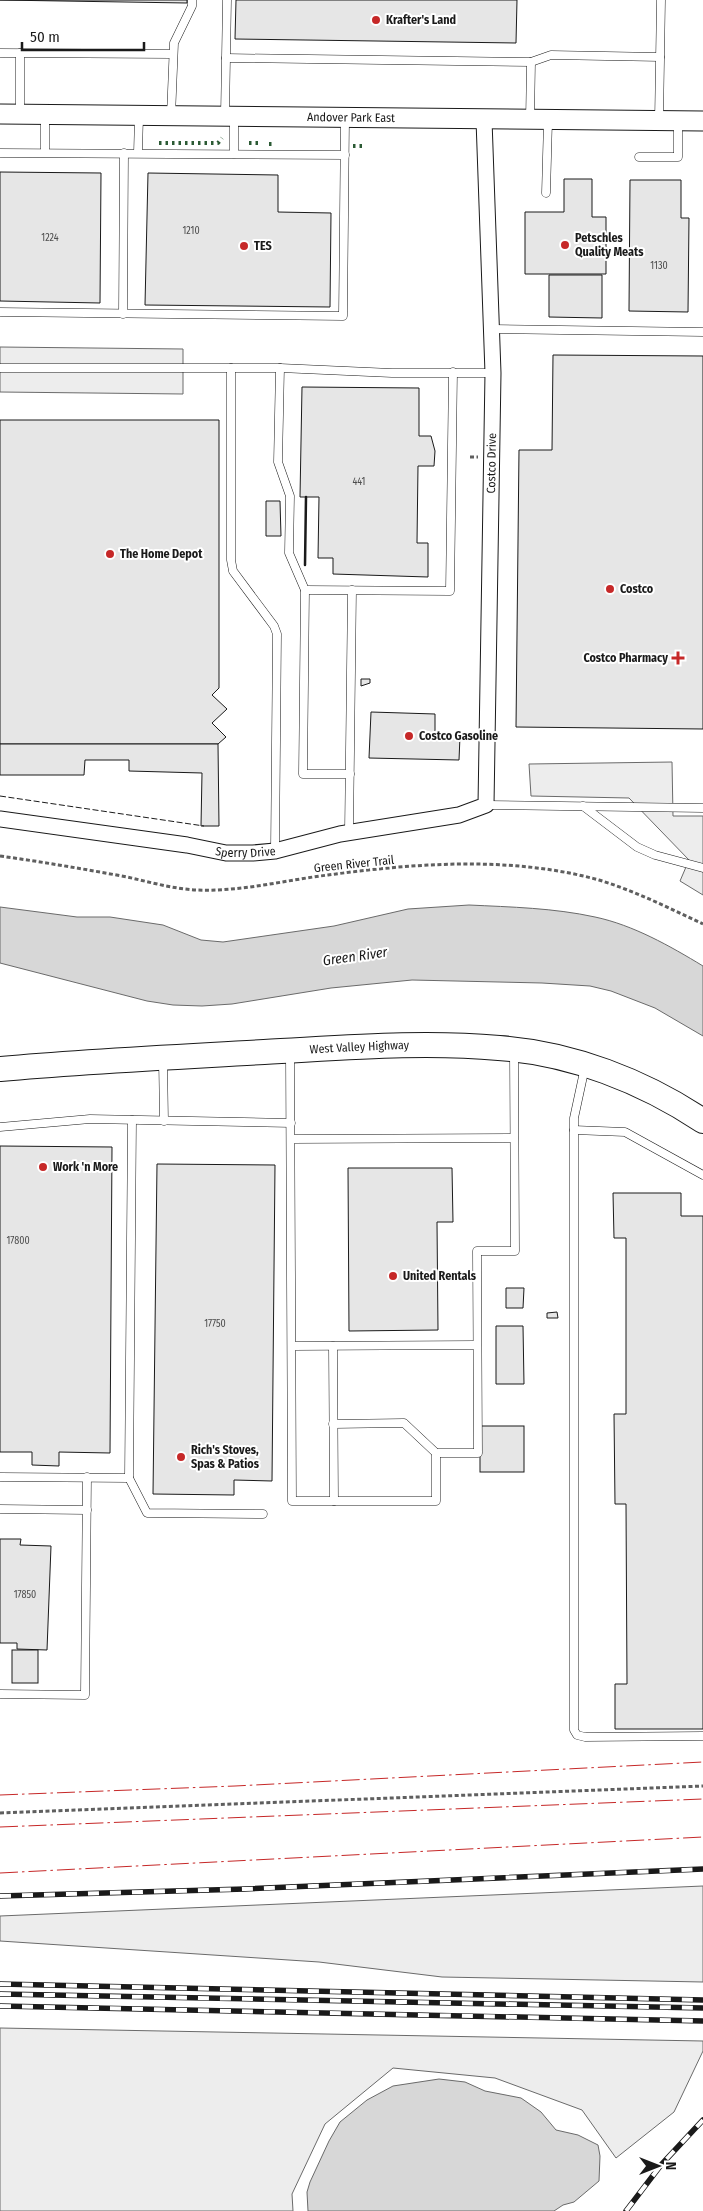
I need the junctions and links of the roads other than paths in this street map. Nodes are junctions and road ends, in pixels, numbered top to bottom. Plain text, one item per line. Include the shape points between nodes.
1 (192, 0) edge
2 (227, 0) edge
3 (661, 0) edge
4 (0, 53) edge
5 (20, 53) junction
6 (172, 54) junction
7 (660, 57) junction
8 (226, 58) junction
9 (531, 62) junction
10 (0, 114) edge
11 (20, 114) junction
12 (46, 114) junction
13 (139, 116) junction
14 (171, 116) junction
15 (229, 117) junction
16 (345, 119) junction
17 (484, 120) junction
18 (539, 121) junction
19 (659, 121) junction
20 (678, 121) junction
21 (703, 122) edge
22 (45, 152) junction
23 (0, 153) edge
24 (124, 153) junction
25 (138, 153) junction
26 (234, 154) junction
27 (345, 155) junction
28 (639, 157) dead end
29 (546, 193) dead end
30 (0, 312) edge
31 (123, 314) junction
32 (492, 329) junction
33 (703, 332) edge
34 (0, 368) edge
35 (231, 368) junction
36 (280, 368) junction
37 (453, 372) junction
38 (493, 373) junction
39 (305, 590) junction
40 (352, 590) junction
41 (350, 774) junction
42 (486, 805) junction
43 (583, 806) junction
44 (703, 808) edge
45 (0, 819) edge
46 (349, 832) junction
47 (276, 851) junction
48 (703, 868) edge
49 (514, 1050) junction
50 (290, 1051) junction
51 (163, 1058) junction
52 (586, 1065) junction
53 (0, 1069) edge
54 (132, 1120) junction
55 (164, 1121) junction
56 (703, 1121) edge
57 (291, 1123) junction
58 (0, 1127) edge
59 (574, 1130) junction
60 (514, 1138) junction
61 (291, 1139) junction
62 (703, 1176) edge
63 (477, 1345) junction
64 (292, 1346) junction
65 (333, 1346) junction
66 (333, 1424) junction
67 (436, 1453) junction
68 (0, 1477) edge
69 (87, 1477) junction
70 (129, 1478) junction
71 (334, 1501) junction
72 (0, 1509) edge
73 (87, 1510) junction
74 (263, 1514) dead end
75 (0, 1694) edge
76 (703, 1736) edge

1 - 6 lane
2 - 8 lane
3 - 7 lane
4 - 5 lane
5 - 6 lane
5 - 11 lane
6 - 14 lane
7 - 9 lane via 551,55
7 - 19 lane
8 - 9 lane
8 - 15 lane
9 - 18 lane
10 - 11 street, Andover Park East
11 - 12 street, Andover Park East
12 - 13 street, Andover Park East
12 - 22 lane
13 - 14 street, Andover Park East
13 - 25 lane
14 - 15 street, Andover Park East
15 - 16 street, Andover Park East
15 - 26 lane
16 - 17 street, Andover Park East
16 - 27 lane
17 - 18 street, Andover Park East
17 - 32 street, Costco Drive
18 - 19 street, Andover Park East
18 - 29 lane
19 - 20 street, Andover Park East
20 - 21 street, Andover Park East
20 - 28 lane via 678,156
22 - 23 lane
22 - 24 lane
24 - 25 lane
24 - 31 lane
25 - 26 lane
26 - 27 lane
27 - 31 lane via 343,316
30 - 31 lane
32 - 33 lane
32 - 38 street, Costco Drive
34 - 35 lane
35 - 36 lane
35 - 47 lane via 231,560 233,571 277,634
36 - 37 lane
36 - 39 lane via 278,462 290,496 289,553
37 - 38 lane
37 - 40 lane via 450,591
38 - 42 street, Costco Drive
39 - 40 lane
39 - 41 lane via 303,774
40 - 41 lane
41 - 46 lane
42 - 43 lane
42 - 46 street, Sperry Drive via 459,815
43 - 44 lane
43 - 48 lane via 636,846 654,855
45 - 47 street, Sperry Drive via 226,853
46 - 47 street, Sperry Drive
49 - 50 main road, West Valley Highway via 425,1046
49 - 52 main road, West Valley Highway
49 - 60 lane
50 - 51 main road, West Valley Highway
50 - 57 lane
51 - 53 main road, West Valley Highway
51 - 55 lane
52 - 56 main road, West Valley Highway via 632,1081
52 - 59 lane via 575,1108
54 - 55 lane
54 - 58 lane via 90,1119
54 - 70 lane
55 - 57 lane
57 - 61 lane
59 - 62 lane via 625,1132
59 - 76 lane via 574,1730 577,1735 585,1737
60 - 61 lane
60 - 63 lane via 515,1251 477,1251
61 - 64 lane
63 - 65 lane
63 - 67 lane via 478,1453
64 - 65 lane
64 - 71 lane via 292,1502
65 - 66 lane
66 - 67 lane via 404,1423
66 - 71 lane
67 - 71 lane via 436,1501
68 - 69 lane
69 - 70 lane
69 - 73 lane
70 - 74 lane via 146,1513
72 - 73 lane
73 - 75 lane via 85,1694

